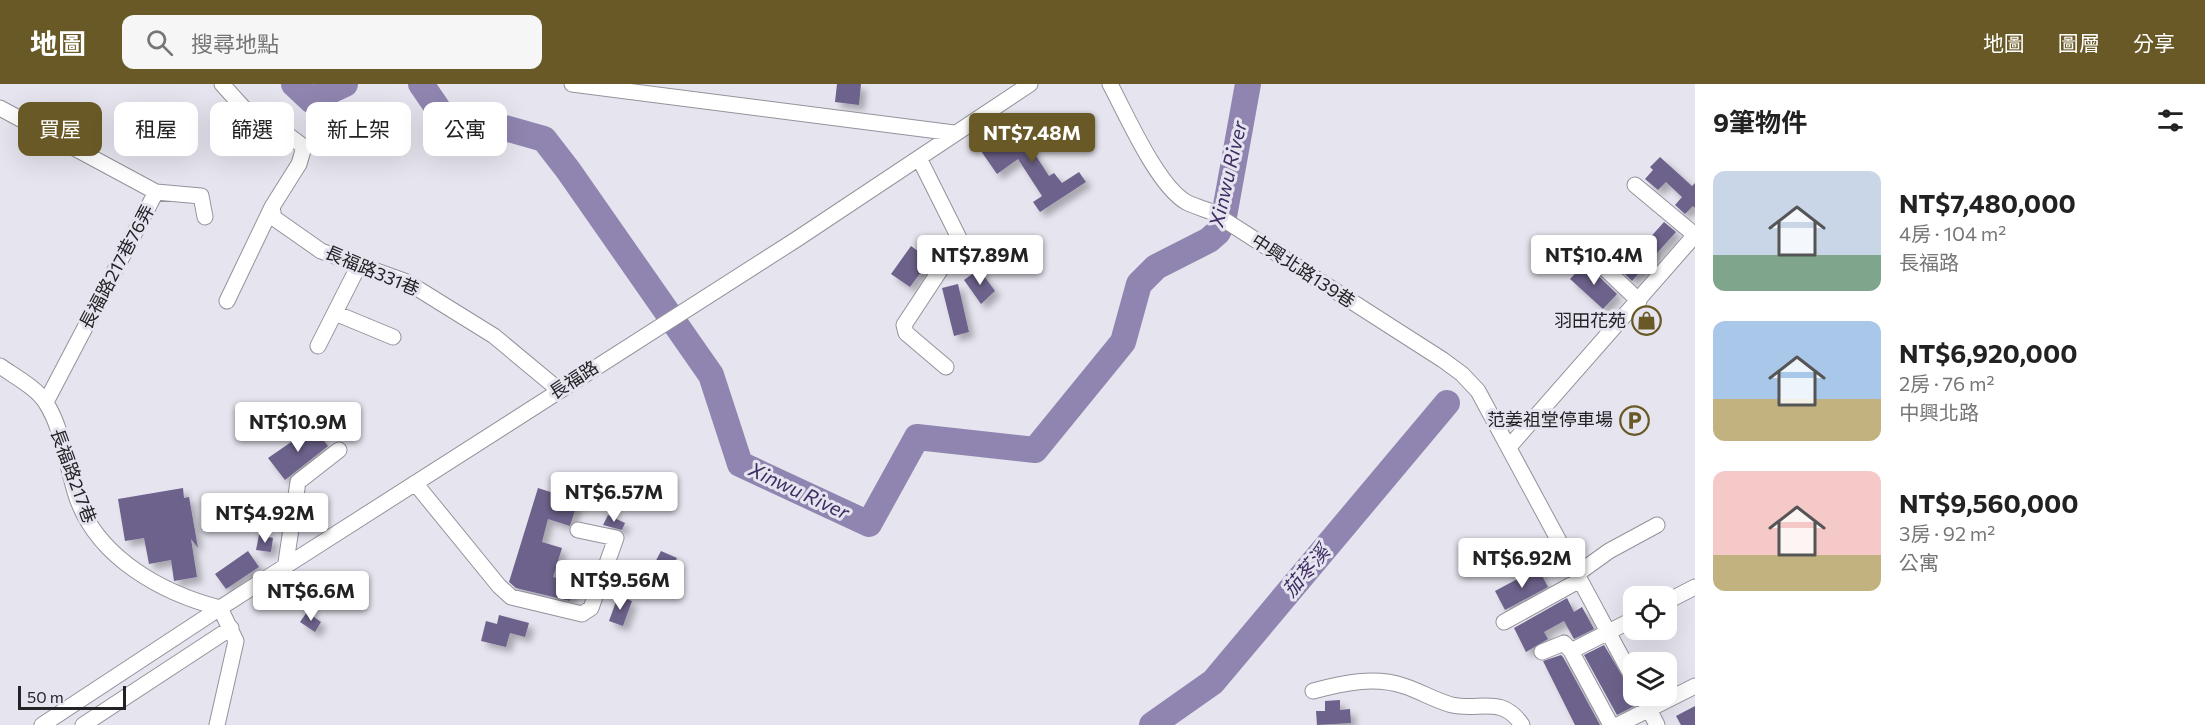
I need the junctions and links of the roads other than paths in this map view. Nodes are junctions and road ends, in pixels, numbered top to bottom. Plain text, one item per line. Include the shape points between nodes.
1 (222, 84) edge
2 (572, 84) edge
3 (1030, 84) edge
4 (1110, 84) edge
5 (0, 108) edge
6 (954, 133) junction
7 (919, 158) junction
8 (1635, 185) dead end
9 (156, 192) junction
10 (273, 207) junction
11 (205, 217) dead end
12 (1695, 235) edge
13 (1595, 259) dead end
14 (359, 265) junction
15 (227, 301) dead end
16 (1639, 301) junction
17 (335, 313) junction
18 (393, 338) dead end
19 (318, 346) dead end
20 (0, 366) edge
21 (946, 366) dead end
22 (559, 390) junction
23 (46, 402) junction
24 (1509, 447) junction
25 (339, 450) dead end
26 (416, 483) junction
27 (1657, 525) dead end
28 (578, 530) dead end
29 (285, 569) junction
30 (1578, 577) junction
31 (1695, 587) edge
32 (1677, 596) edge
33 (220, 608) junction
34 (1504, 622) dead end
35 (1623, 624) edge
36 (231, 628) junction
37 (1608, 632) junction
38 (1571, 651) junction
39 (1542, 652) dead end
40 (1623, 660) edge
41 (1695, 686) edge
42 (1314, 691) dead end
43 (1677, 692) edge
44 (1641, 706) edge
45 (1647, 706) edge
46 (51, 723) edge
47 (83, 725) edge
48 (217, 725) edge
49 (1522, 725) edge
50 (1611, 725) edge
51 (1618, 725) edge
52 (1657, 725) edge

1 - 10 street via 249,114 304,147 299,164
2 - 6 street
3 - 6 street, 長福路
4 - 24 street, 中興北路139巷 via 1146,152 1166,182 1185,201 1212,212 1462,374 1478,391
5 - 9 street, 長福路217巷76弄
6 - 7 street, 長福路
7 - 21 street via 960,240 904,325 906,333
7 - 22 street, 長福路
8 - 12 street
9 - 11 street via 201,196
9 - 23 street, 長福路217巷76弄
10 - 14 street, 長福路331巷 via 274,218 321,251
10 - 15 street
12 - 16 street
13 - 16 street
14 - 17 street
14 - 22 street, 長福路331巷 via 407,282 494,336
16 - 24 street
17 - 18 street
17 - 19 street
20 - 23 street
22 - 26 street, 長福路
23 - 33 street, 長福路217巷 via 78,499 89,526 103,543 130,567 186,599
24 - 30 street, 中興北路139巷
25 - 29 street via 298,483
26 - 28 street via 511,597 582,614 591,608 616,538
26 - 29 street, 長福路
27 - 30 street via 1609,551
29 - 33 street, 長福路
30 - 34 street
30 - 37 street, 中興北路139巷
31 - 32 street
33 - 36 street
33 - 46 street, 長福路
35 - 37 street
36 - 47 street
36 - 48 street via 236,641
37 - 38 street
37 - 40 street, 中興北路139巷
38 - 39 street via 1564,643
38 - 50 street
41 - 43 street
42 - 49 street via 1339,684 1382,681 1403,685 1452,705 1499,706 1514,712
44 - 51 street
45 - 52 street

